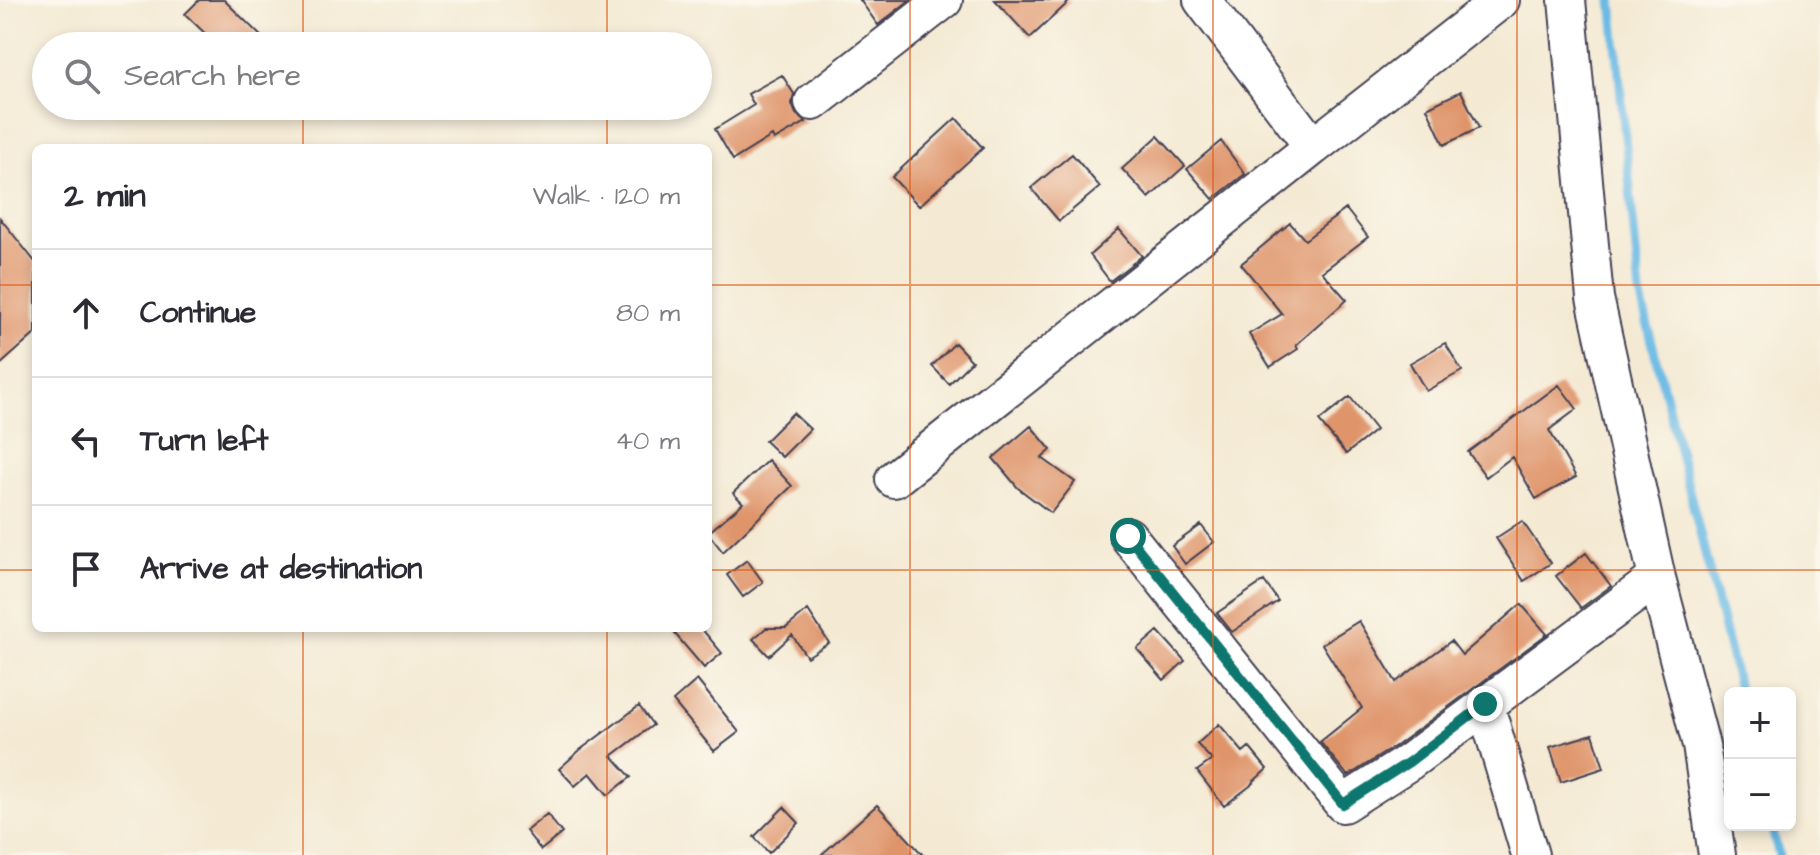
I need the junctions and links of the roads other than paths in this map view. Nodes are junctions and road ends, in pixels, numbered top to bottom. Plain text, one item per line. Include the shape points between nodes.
1 (944, 0) edge
2 (1202, 0) edge
3 (1501, 0) edge
4 (1567, 0) edge
5 (813, 102) dead end
6 (1313, 147) junction
7 (894, 479) dead end
8 (1128, 536) dead end
9 (1657, 578) junction
10 (1485, 704) junction
11 (1530, 855) edge
12 (1717, 855) edge

1 - 5 street
2 - 6 street
3 - 6 street
4 - 9 street via 1595,298
6 - 7 street
8 - 10 street via 1343,804
9 - 10 street
9 - 12 street via 1701,745
10 - 11 street

